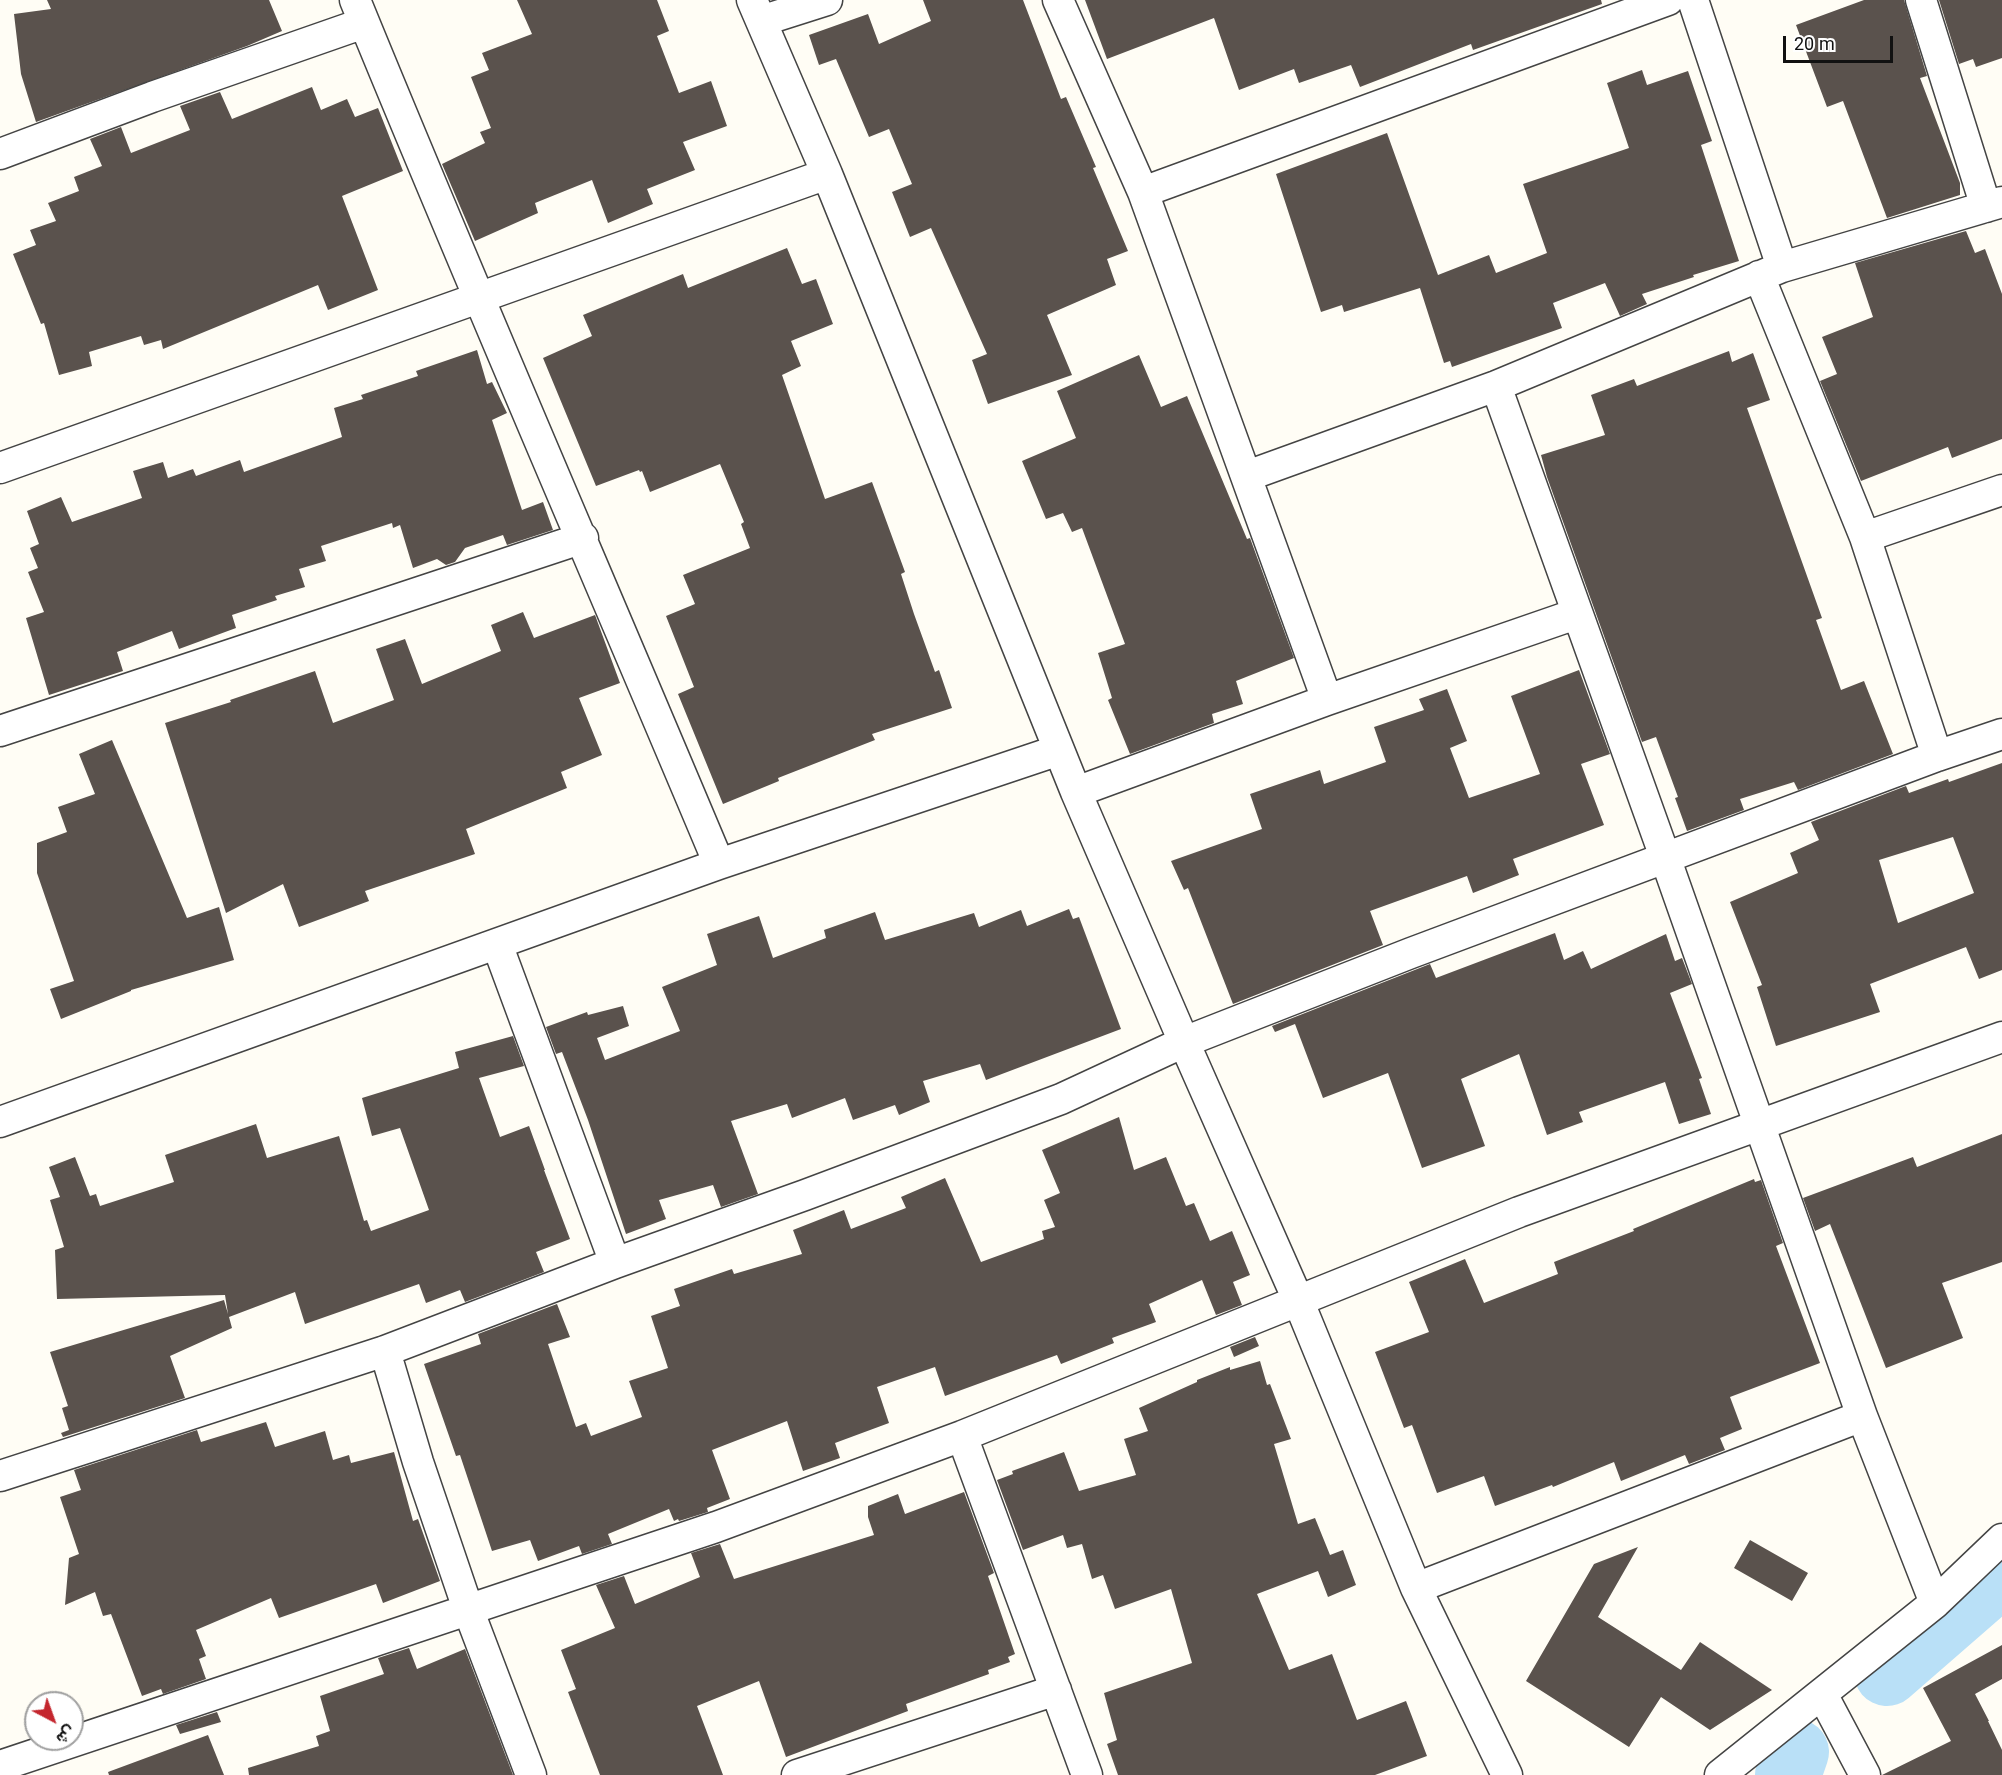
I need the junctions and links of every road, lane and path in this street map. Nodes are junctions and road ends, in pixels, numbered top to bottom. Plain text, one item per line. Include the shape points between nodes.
1 (827, 0) edge
2 (1058, 0) edge
3 (1668, 0) edge
4 (1693, 0) edge
5 (1921, 0) edge
6 (756, 11) edge
7 (360, 12) edge
8 (0, 154) edge
9 (827, 174) junction
10 (1143, 192) junction
11 (1994, 204) edge
12 (1771, 271) junction
13 (478, 298) junction
14 (1496, 386) junction
15 (0, 468) edge
16 (1247, 476) junction
17 (2002, 490) edge
18 (1865, 537) junction
19 (583, 538) junction
20 (1576, 614) junction
21 (1327, 700) junction
22 (0, 731) edge
23 (2002, 734) edge
24 (1059, 750) junction
25 (1937, 756) junction
26 (1076, 792) junction
27 (1665, 857) junction
28 (719, 864) junction
29 (497, 944) junction
30 (2002, 1036) edge
31 (1184, 1042) junction
32 (0, 1122) edge
33 (1759, 1125) junction
34 (615, 1263) junction
35 (1298, 1300) junction
36 (385, 1351) junction
37 (1862, 1416) junction
38 (962, 1436) junction
39 (0, 1476) edge
40 (2002, 1539) edge
41 (1416, 1587) junction
42 (1935, 1603) junction
43 (468, 1609) junction
44 (1056, 1690) junction
45 (1822, 1694) junction
46 (0, 1766) edge
47 (531, 1775) edge
48 (797, 1775) edge
49 (1087, 1775) edge
50 (1507, 1775) edge
51 (1720, 1775) edge
52 (1865, 1775) edge

1 - 6 street
2 - 10 street
3 - 10 street
4 - 12 street
5 - 11 street
6 - 9 street
7 - 8 street
7 - 13 street
9 - 13 street
9 - 24 street
10 - 16 street
11 - 12 street
12 - 14 street
12 - 18 street
13 - 15 street
13 - 19 street
14 - 16 street
14 - 20 street
16 - 21 street
17 - 18 street
18 - 25 street
19 - 22 street
19 - 28 street
20 - 21 street
20 - 27 street
21 - 26 street
23 - 25 street
24 - 26 street
24 - 28 street
25 - 27 street
26 - 31 street
27 - 31 street
27 - 33 street
28 - 29 street
29 - 32 street
29 - 34 street
30 - 33 street
31 - 34 street via 1061,1099
31 - 35 street
33 - 35 street via 1520,1212
33 - 37 street
34 - 36 street
35 - 38 street
35 - 41 street
36 - 39 street
36 - 43 street
37 - 41 street
37 - 42 street
38 - 43 street via 716,1527
38 - 44 street
40 - 42 street
41 - 50 street
42 - 45 street
43 - 46 street
43 - 47 street
44 - 48 street
44 - 49 street
45 - 51 street
45 - 52 street

